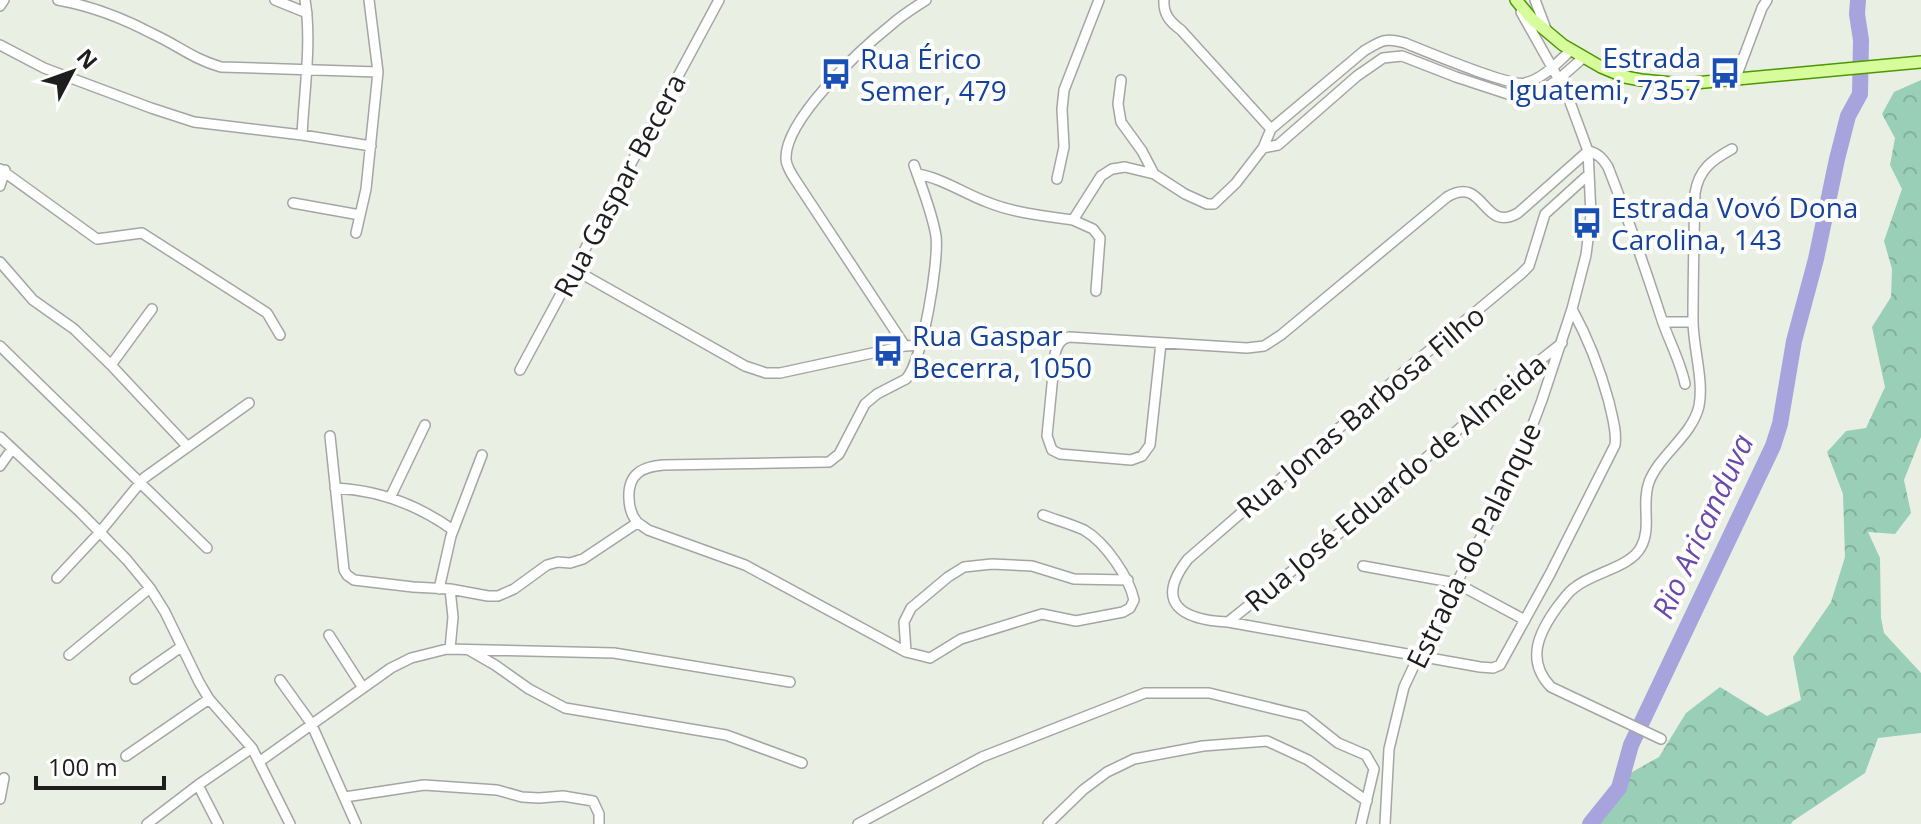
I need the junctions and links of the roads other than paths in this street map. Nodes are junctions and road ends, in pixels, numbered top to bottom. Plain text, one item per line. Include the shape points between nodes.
1 (4, 0) edge
2 (58, 0) edge
3 (275, 0) edge
4 (305, 0) edge
5 (369, 0) edge
6 (719, 0) edge
7 (926, 0) edge
8 (1099, 0) edge
9 (1164, 0) edge
10 (1515, 0) edge
11 (1535, 0) edge
12 (1767, 0) edge
13 (0, 6) edge
14 (307, 13) junction
15 (1547, 32) junction
16 (0, 45) edge
17 (1571, 50) junction
18 (1584, 57) junction
19 (1921, 62) edge
20 (306, 68) junction
21 (1551, 68) junction
22 (378, 72) junction
23 (1559, 79) junction
24 (1121, 80) dead end
25 (1735, 80) junction
26 (1271, 129) junction
27 (302, 135) junction
28 (371, 146) junction
29 (1263, 148) junction
30 (1732, 149) dead end
31 (1588, 151) junction
32 (2, 170) edge
33 (1154, 174) junction
34 (1588, 175) junction
35 (1057, 179) dead end
36 (0, 186) edge
37 (293, 203) dead end
38 (360, 215) junction
39 (1073, 220) junction
40 (356, 233) dead end
41 (0, 262) edge
42 (575, 270) junction
43 (1096, 291) dead end
44 (152, 309) dead end
45 (1572, 309) junction
46 (1663, 322) junction
47 (1693, 322) junction
48 (280, 335) dead end
49 (1161, 343) junction
50 (1562, 343) junction
51 (921, 345) junction
52 (0, 346) edge
53 (905, 346) junction
54 (111, 365) junction
55 (520, 370) dead end
56 (1685, 384) dead end
57 (249, 403) dead end
58 (425, 425) dead end
59 (330, 436) dead end
60 (0, 437) edge
61 (188, 447) junction
62 (12, 449) junction
63 (482, 455) dead end
64 (0, 466) edge
65 (141, 483) junction
66 (335, 488) junction
67 (390, 498) junction
68 (1043, 515) dead end
69 (637, 523) junction
70 (453, 530) junction
71 (100, 532) junction
72 (207, 548) dead end
73 (1363, 566) dead end
74 (57, 578) dead end
75 (1128, 580) junction
76 (1456, 583) junction
77 (150, 588) junction
78 (445, 589) junction
79 (1525, 620) junction
80 (1228, 622) junction
81 (329, 635) dead end
82 (181, 647) junction
83 (450, 649) junction
84 (466, 649) junction
85 (906, 652) junction
86 (69, 655) dead end
87 (1418, 657) junction
88 (135, 679) dead end
89 (280, 680) dead end
90 (790, 682) dead end
91 (363, 688) junction
92 (209, 699) junction
93 (311, 723) junction
94 (1661, 739) dead end
95 (252, 748) junction
96 (126, 756) dead end
97 (259, 762) junction
98 (802, 763) dead end
99 (4, 778) dead end
100 (198, 785) junction
101 (345, 797) junction
102 (0, 799) edge
103 (1367, 801) junction
104 (149, 823) edge
105 (218, 824) edge
106 (290, 824) edge
107 (356, 824) edge
108 (599, 824) edge
109 (858, 824) edge
110 (1048, 824) edge
111 (1361, 824) edge
112 (1385, 824) edge

1 - 13 street
2 - 20 street via 116,16 200,61 238,69
3 - 14 street
4 - 14 street
5 - 22 street
6 - 42 street, Rua Gaspar Becera
7 - 53 street via 880,34 814,101 797,126 786,158
8 - 35 street via 1064,90 1064,147
9 - 26 street via 1172,23
10 - 15 main road
10 - 21 street, Estrada do Palanque
11 - 15 street
12 - 25 street
14 - 20 street
15 - 17 main road
16 - 27 street via 44,68 194,122
17 - 18 main road
17 - 21 street
18 - 23 street
18 - 25 main road via 1625,77 1656,83
19 - 25 main road
20 - 22 street
20 - 27 street
21 - 23 street, Estrada do Palanque
21 - 26 street via 1528,82 1513,83 1385,40 1364,51
22 - 28 street
23 - 29 street via 1520,98 1391,56 1374,63 1278,145
23 - 31 street, Estrada do Palanque
24 - 33 street via 1121,122
26 - 29 street
27 - 28 street
28 - 38 street
29 - 33 street via 1211,205
30 - 47 street via 1697,179
31 - 34 street, Estrada do Palanque
31 - 46 street via 1602,157 1608,167
31 - 49 street via 1511,217 1495,215 1469,192 1447,197 1264,346
32 - 36 street
32 - 48 street via 97,239 142,233 267,313
33 - 39 street via 1125,167 1106,172
34 - 45 street, Estrada do Palanque via 1589,235
34 - 80 street, Rua Jonas Barbosa Filho via 1545,214 1526,270 1188,559 1175,580 1173,595 1181,611 1206,621
37 - 38 street
38 - 40 street
39 - 43 street via 1100,238
39 - 51 street via 991,204 916,169 937,250
41 - 54 street via 33,300
42 - 53 street via 756,371 780,373
42 - 55 street, Rua Gaspar Becera
44 - 54 street
45 - 50 street, Estrada do Palanque
45 - 79 street via 1594,354 1616,439
46 - 47 street
46 - 56 street
47 - 94 street via 1698,406 1649,483 1644,543 1627,562 1574,588 1536,645 1539,668 1551,687
49 - 49 street via 1150,445 1142,456 1085,457 1052,450 1047,436 1055,354 1061,342 1069,337
50 - 76 street, Estrada do Palanque via 1522,453
50 - 80 street, Rua José Eduardo de Almeida
51 - 53 street
51 - 69 street via 910,374 870,398 833,460 646,468 631,480 628,497
52 - 65 street
54 - 61 street
57 - 61 street
58 - 67 street
59 - 66 street
60 - 62 street
61 - 65 street
62 - 64 street
62 - 71 street
63 - 70 street
65 - 71 street
65 - 72 street
66 - 67 street
66 - 78 street via 344,570 350,578
67 - 70 street
68 - 75 street via 1094,537
69 - 78 street via 583,559 547,565 505,594
69 - 85 street via 745,565
70 - 78 street
71 - 74 street
71 - 77 street
73 - 76 street
75 - 85 street via 1133,604 1123,612 1076,621 1042,614 961,639 930,658
75 - 85 street via 1074,579 1032,566 964,567 911,608 904,622
76 - 79 street
76 - 87 street, Estrada do Palanque
77 - 82 street
77 - 86 street
78 - 83 street via 453,617
79 - 87 street via 1498,667
80 - 87 street
81 - 91 street
82 - 88 street
82 - 92 street
83 - 84 street
83 - 91 street via 411,658
84 - 90 street via 614,653
84 - 98 street via 565,708 726,735
87 - 112 street, Estrada do Palanque via 1404,687 1389,749
89 - 93 street
91 - 93 street
92 - 95 street
92 - 96 street
93 - 97 street
93 - 101 street
95 - 97 street
95 - 100 street
97 - 106 street
99 - 102 street
100 - 104 street
100 - 105 street
101 - 107 street
101 - 108 street via 424,785 522,797 563,796 593,801
103 - 109 street via 1374,769 1366,755 1338,743 1304,716 1209,693 1145,693 982,757
103 - 110 street via 1308,760 1267,741 1134,759 1083,790
103 - 111 street

